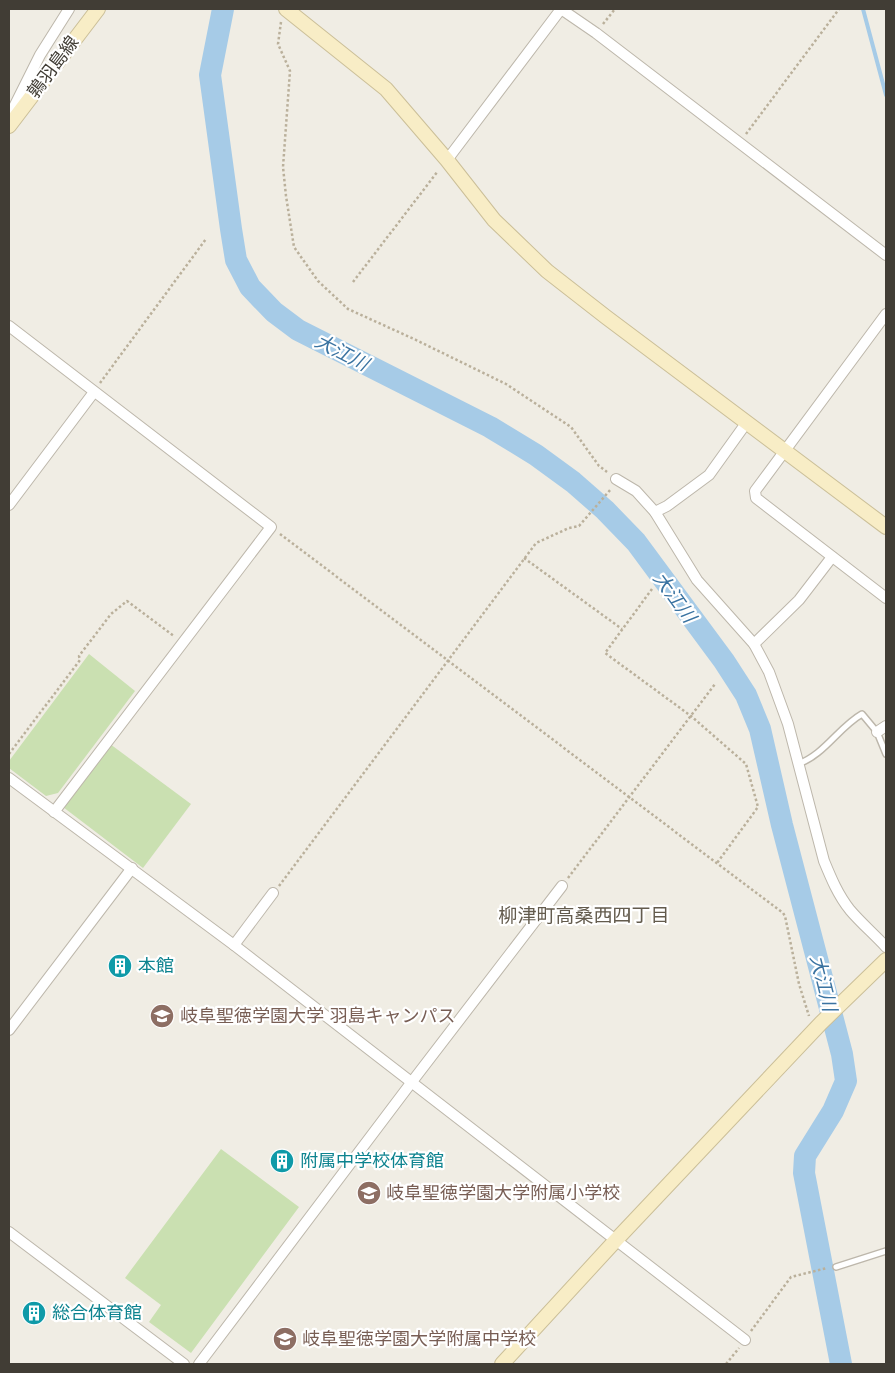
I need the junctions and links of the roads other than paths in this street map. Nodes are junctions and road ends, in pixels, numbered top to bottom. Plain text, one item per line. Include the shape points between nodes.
1 (69, 9) edge
2 (561, 9) edge
3 (288, 10) edge
4 (95, 12) edge
5 (9, 117) edge
6 (9, 126) edge
7 (447, 160) junction
8 (886, 256) edge
9 (886, 314) edge
10 (9, 326) edge
11 (94, 392) junction
12 (747, 422) junction
13 (785, 451) junction
14 (616, 478) road end
15 (9, 505) edge
16 (655, 512) junction
17 (886, 527) edge
18 (832, 557) junction
19 (886, 598) edge
20 (754, 644) junction
21 (886, 726) edge
22 (877, 732) junction
23 (886, 754) edge
24 (798, 764) junction
25 (9, 778) edge
26 (54, 812) junction
27 (132, 868) junction
28 (562, 886) road end
29 (273, 893) road end
30 (234, 945) junction
31 (886, 946) edge
32 (886, 961) edge
33 (9, 1030) edge
34 (412, 1082) junction
35 (10, 1236) edge
36 (616, 1240) junction
37 (886, 1251) edge
38 (836, 1267) road end
39 (744, 1340) road end
40 (184, 1364) edge
41 (199, 1364) edge
42 (502, 1364) edge

1 - 5 street via 40,55
2 - 7 street
2 - 8 street
3 - 7 street via 386,89
4 - 6 street, 鶉羽島線
7 - 12 street via 494,220 547,271
9 - 13 street
10 - 11 street
11 - 15 street
11 - 26 street via 271,527
12 - 13 street
12 - 16 street via 709,475
13 - 17 street
13 - 18 street via 755,491 756,498
14 - 16 street via 636,492
16 - 20 street via 697,580
18 - 19 street
18 - 20 street via 799,600
20 - 24 street via 776,689
21 - 22 street
22 - 23 lane
22 - 24 lane via 862,714 851,720 815,754
24 - 31 street via 830,876 850,910
25 - 26 street
26 - 27 street
27 - 30 street
27 - 33 street
28 - 34 street
29 - 30 street
30 - 34 street
32 - 36 street via 819,1026
34 - 36 street
34 - 41 street
35 - 40 street
36 - 39 street
36 - 42 street
37 - 38 lane

